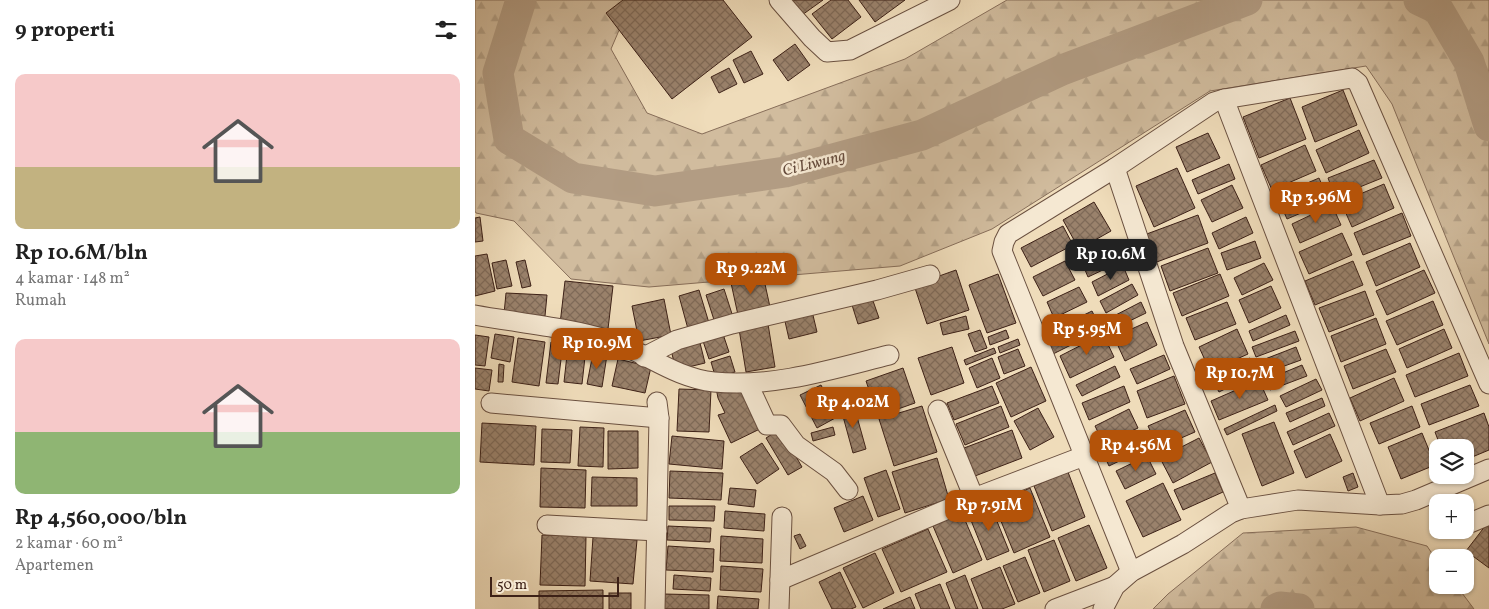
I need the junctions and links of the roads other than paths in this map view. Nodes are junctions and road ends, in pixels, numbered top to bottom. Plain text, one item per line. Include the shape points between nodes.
1 (779, 0) edge
2 (941, 2) edge
3 (1224, 99) junction
4 (1115, 168) junction
5 (930, 275) dead end
6 (475, 315) edge
7 (889, 355) dead end
8 (644, 357) junction
9 (748, 384) junction
10 (1489, 384) edge
11 (491, 403) dead end
12 (938, 410) dead end
13 (1083, 456) junction
14 (1489, 470) edge
15 (848, 490) dead end
16 (974, 498) junction
17 (1380, 505) junction
18 (1241, 509) junction
19 (1489, 515) edge
20 (782, 517) dead end
21 (1474, 522) edge
22 (547, 525) dead end
23 (657, 531) junction
24 (1131, 572) junction
25 (780, 580) junction
26 (1115, 586) junction
27 (655, 609) edge
28 (779, 609) edge
29 (1055, 609) edge
30 (1103, 609) edge

1 - 2 street via 827,52 850,50
3 - 4 street via 1205,107
3 - 10 street via 1352,78 1358,83
3 - 17 street
4 - 13 street via 1008,234 1003,251
4 - 18 street via 1174,346
5 - 8 street via 732,324 677,340
6 - 8 street via 574,332 610,341
7 - 9 street via 806,376
8 - 9 street via 675,372 712,382
9 - 15 street via 767,425 781,425 796,446 834,472
11 - 23 street via 658,410
12 - 16 street
13 - 16 street
13 - 24 street
14 - 17 street via 1416,500
16 - 25 street
17 - 18 street via 1298,500
18 - 24 street
19 - 21 street
20 - 25 street
22 - 23 street
23 - 27 street
24 - 26 street
25 - 28 street
26 - 29 street
26 - 30 street

